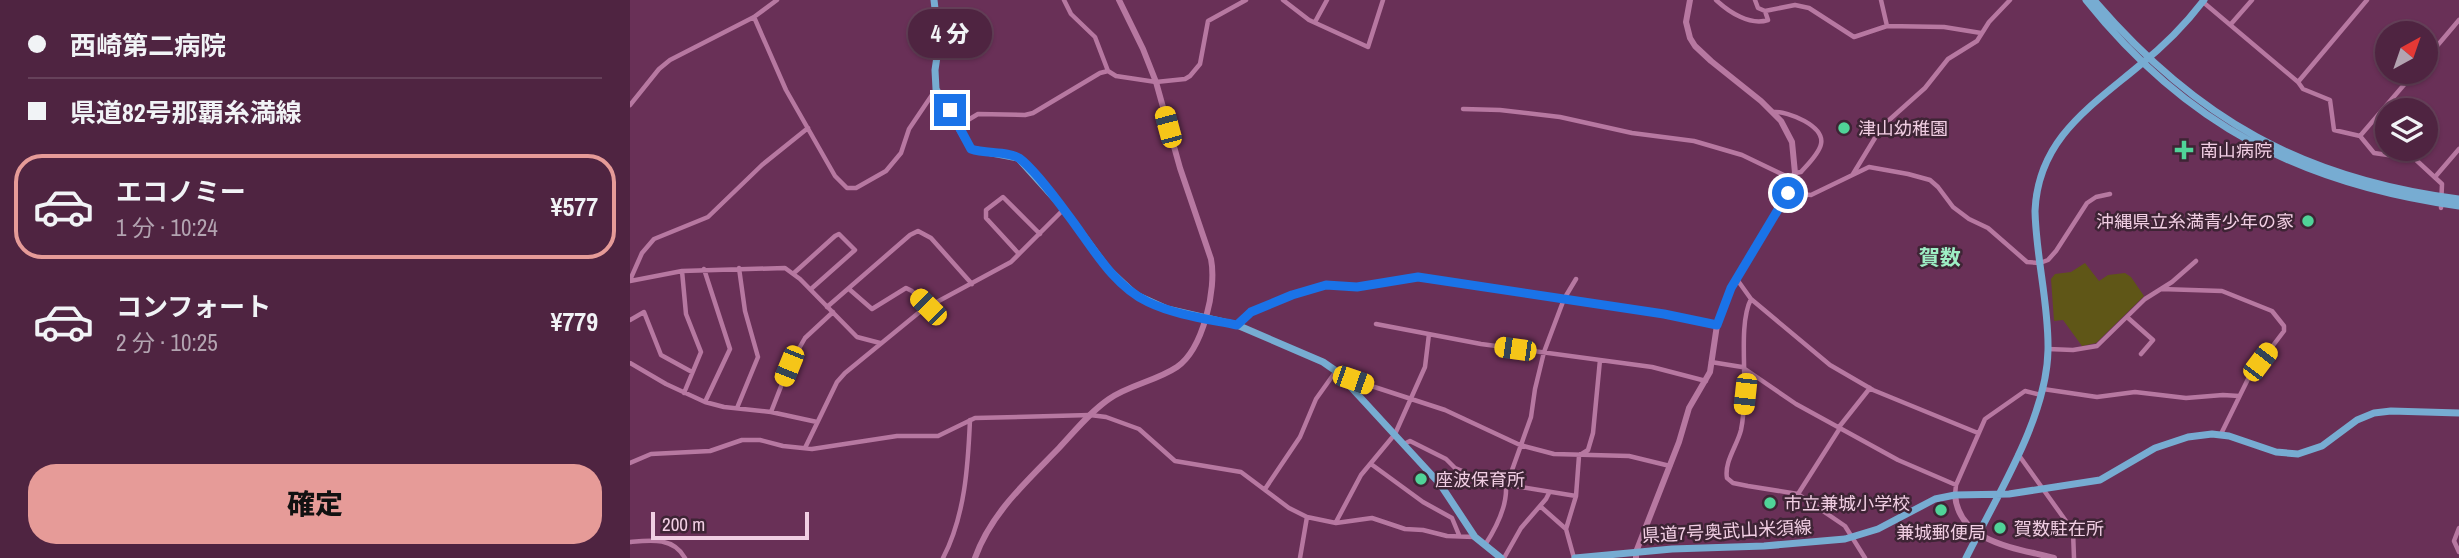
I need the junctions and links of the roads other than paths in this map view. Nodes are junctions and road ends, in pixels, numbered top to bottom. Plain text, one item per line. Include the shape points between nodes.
1 (777, 0) edge
2 (934, 0) edge
3 (1064, 0) edge
4 (1119, 0) edge
5 (1246, 0) edge
6 (1283, 0) edge
7 (1328, 0) edge
8 (1383, 0) edge
9 (1690, 0) edge
10 (1716, 0) edge
11 (1755, 0) edge
12 (1881, 0) edge
13 (2010, 0) edge
14 (2086, 0) edge
15 (2094, 0) edge
16 (2252, 0) edge
17 (2367, 0) edge
18 (2203, 1) edge
19 (1796, 3) edge
20 (1765, 11) junction
21 (754, 17) junction
22 (2459, 20) edge
23 (1315, 22) junction
24 (2231, 24) junction
25 (1887, 26) junction
26 (1981, 33) junction
27 (2438, 45) edge
28 (2145, 61) junction
29 (1108, 71) junction
30 (1156, 82) junction
31 (2298, 82) junction
32 (2405, 84) edge
33 (936, 89) junction
34 (630, 105) edge
35 (1463, 109) dead end
36 (1774, 112) junction
37 (958, 126) junction
38 (808, 128) junction
39 (2361, 136) junction
40 (2459, 149) edge
41 (1853, 174) junction
42 (1794, 176) junction
43 (2435, 177) junction
44 (1788, 193) junction
45 (2110, 194) dead end
46 (2459, 199) edge
47 (2442, 203) junction
48 (2459, 206) edge
49 (1064, 209) junction
50 (1041, 235) junction
51 (1019, 254) junction
52 (2196, 261) dead end
53 (2040, 263) junction
54 (738, 268) junction
55 (704, 270) junction
56 (682, 271) junction
57 (794, 273) junction
58 (1736, 278) junction
59 (1576, 279) dead end
60 (630, 281) edge
61 (972, 284) junction
62 (811, 289) junction
63 (848, 289) junction
64 (2161, 289) junction
65 (1564, 299) junction
66 (1751, 299) junction
67 (827, 307) junction
68 (928, 307) junction
69 (833, 312) junction
70 (2127, 317) junction
71 (1205, 318) junction
72 (630, 320) edge
73 (1376, 324) dead end
74 (1237, 325) junction
75 (1717, 325) junction
76 (1429, 334) junction
77 (881, 344) junction
78 (2048, 349) junction
79 (1544, 352) junction
80 (2141, 354) dead end
81 (1600, 360) junction
82 (1711, 362) junction
83 (630, 363) edge
84 (1742, 367) junction
85 (1336, 371) junction
86 (692, 372) junction
87 (1706, 381) junction
88 (1348, 382) junction
89 (1870, 387) junction
90 (2043, 392) junction
91 (684, 393) junction
92 (2239, 396) junction
93 (1409, 399) junction
94 (705, 402) junction
95 (737, 408) junction
96 (771, 412) junction
97 (2459, 413) edge
98 (1090, 415) junction
99 (970, 419) junction
100 (817, 422) junction
101 (1839, 428) junction
102 (1978, 433) junction
103 (1395, 434) junction
104 (2221, 435) junction
105 (1404, 444) junction
106 (1520, 445) junction
107 (805, 449) junction
108 (2018, 454) junction
109 (1579, 456) junction
110 (630, 463) edge
111 (1371, 464) junction
112 (1670, 466) junction
113 (1956, 485) junction
114 (1506, 486) junction
115 (1265, 489) junction
116 (2043, 489) junction
117 (1549, 493) junction
118 (1798, 494) junction
119 (1955, 495) junction
120 (1997, 495) junction
121 (1576, 496) junction
122 (1540, 506) junction
123 (1307, 517) junction
124 (1455, 517) junction
125 (1336, 523) junction
126 (2459, 528) edge
127 (1566, 529) junction
128 (1978, 534) junction
129 (1459, 536) junction
130 (1475, 537) junction
131 (1852, 538) junction
132 (630, 542) edge
133 (1484, 546) junction
134 (2459, 552) edge
135 (1636, 555) edge
136 (685, 558) edge
137 (943, 558) edge
138 (975, 558) edge
139 (1300, 558) edge
140 (1502, 558) edge
141 (1575, 558) edge
142 (1865, 558) edge
143 (1966, 558) edge
144 (2054, 558) edge
145 (2074, 558) edge

1 - 21 street
2 - 33 main road via 939,43
3 - 29 street via 1071,14 1095,37
4 - 30 street
5 - 30 street via 1208,21 1199,64 1190,76
6 - 23 street
7 - 23 street
8 - 23 street via 1368,47
9 - 36 street via 1686,22 1695,46
10 - 20 street via 1757,22 1768,20
11 - 20 street
12 - 25 street
13 - 26 street
14 - 28 main road
15 - 28 main road
16 - 24 street
17 - 31 street
18 - 24 street
18 - 28 main road
19 - 20 street
19 - 25 street via 1854,37
21 - 34 street via 670,60
21 - 38 street
22 - 27 street
24 - 31 street
25 - 26 street
26 - 41 street via 1977,41 1948,59 1925,88 1888,121
28 - 47 main road via 2213,111 2279,149
28 - 53 main road via 2075,120 2048,158 2035,204
29 - 30 street
29 - 37 street via 1033,113 978,114
30 - 71 street via 1214,271
31 - 39 street via 2303,89 2330,100 2334,130
32 - 39 street
33 - 37 main road
33 - 38 street via 909,129 901,153 886,171 856,188 841,184
35 - 42 street via 1560,117 1632,134 1693,141
36 - 42 street via 1792,142
36 - 42 street via 1782,111 1812,126 1821,136 1819,149
37 - 49 main road via 971,149 1018,158
38 - 60 street via 708,217 654,239
39 - 43 street via 2374,153 2416,159
40 - 43 street
41 - 44 street via 1811,195
41 - 53 street via 1869,167 1930,180 1953,207 1988,228 2027,262
42 - 44 street
43 - 47 street via 2442,184
44 - 58 street
45 - 53 street via 2087,203 2056,251
46 - 47 main road
47 - 48 main road
49 - 50 street
49 - 71 main road via 1108,269 1136,295
50 - 51 street
50 - 51 street via 1003,197 986,210 986,218
51 - 61 street
52 - 64 street
53 - 78 main road
54 - 55 street
54 - 57 street via 778,267
54 - 95 street via 758,357
55 - 56 street
55 - 94 street via 730,349
56 - 60 street
56 - 86 street via 686,314 701,352
57 - 62 street
57 - 62 street via 835,236 844,237 855,250
58 - 66 street
58 - 75 street
59 - 65 street
61 - 63 street via 918,231
61 - 68 street
62 - 67 street
63 - 67 street
63 - 68 street via 872,309 906,288
64 - 70 street
64 - 92 street via 2222,291 2266,307 2282,320 2284,331
65 - 74 street via 1418,277 1357,287 1326,285 1251,312
65 - 75 street
65 - 79 street
66 - 84 street
66 - 89 street via 1830,365
67 - 69 street
68 - 77 street
69 - 77 street via 857,337
69 - 96 street via 805,338
70 - 78 street via 2097,346 2073,351
70 - 80 street via 2153,340
71 - 74 main road
71 - 98 street via 1187,358 1120,392
72 - 86 street via 644,312 661,355
73 - 76 street
74 - 85 main road
75 - 82 street
76 - 79 street
76 - 93 street via 1425,367
77 - 100 street via 841,377
78 - 90 main road
79 - 81 street
79 - 106 street via 1531,417
81 - 87 street via 1652,366
81 - 109 street via 1593,433 1588,450
82 - 84 street
82 - 87 street
83 - 91 street
84 - 101 street
84 - 118 street via 1741,429 1727,478 1733,483
85 - 88 main road
85 - 115 street
86 - 91 street
87 - 112 street via 1689,408
88 - 93 street
88 - 103 main road
89 - 101 street
89 - 102 street
90 - 92 street via 2096,397 2134,392 2186,398
90 - 102 street via 2025,391 1985,419
90 - 108 main road
91 - 94 street
92 - 104 street
93 - 103 street
93 - 106 street
94 - 95 street
95 - 96 street
96 - 100 street
97 - 104 main road, 県道7号奥武山米須線 via 2375,413 2357,420 2322,446 2298,454
98 - 99 street
98 - 115 street via 1139,429 1175,461 1235,469
98 - 138 street via 1007,502
99 - 107 street via 938,436 897,436
99 - 137 street via 965,484
100 - 107 street
101 - 113 street
101 - 118 street
102 - 113 street
103 - 105 main road
103 - 111 street
104 - 116 main road, 県道7号奥武山米須線 via 2196,435 2162,444 2100,480
105 - 114 street via 1410,441 1455,468
105 - 124 main road via 1440,484
106 - 109 street
106 - 114 street
107 - 110 street via 751,439 710,451 651,454
108 - 116 street
108 - 120 main road
109 - 112 street via 1629,456
109 - 121 street
111 - 124 street via 1423,502
111 - 125 street
112 - 135 street
113 - 119 street
114 - 117 street
114 - 133 street via 1497,527
115 - 123 street
116 - 120 main road, 県道7号奥武山米須線
116 - 145 street via 2073,531
117 - 121 street
117 - 122 street
118 - 131 street via 1845,526
119 - 120 main road, 県道7号奥武山米須線
119 - 128 street via 1956,506
119 - 131 main road, 県道7号奥武山米須線 via 1935,499
120 - 128 main road
121 - 127 street
122 - 127 street
122 - 140 street
123 - 125 street
123 - 139 street
124 - 129 street
124 - 130 main road
125 - 129 street via 1372,518 1405,529
126 - 134 street via 2454,541
127 - 141 street
128 - 143 main road
128 - 144 street
129 - 130 street
130 - 133 main road
131 - 135 main road, 県道7号奥武山米須線
131 - 142 street
132 - 136 street via 667,542
133 - 140 main road
135 - 141 main road, 県道7号奥武山米須線

